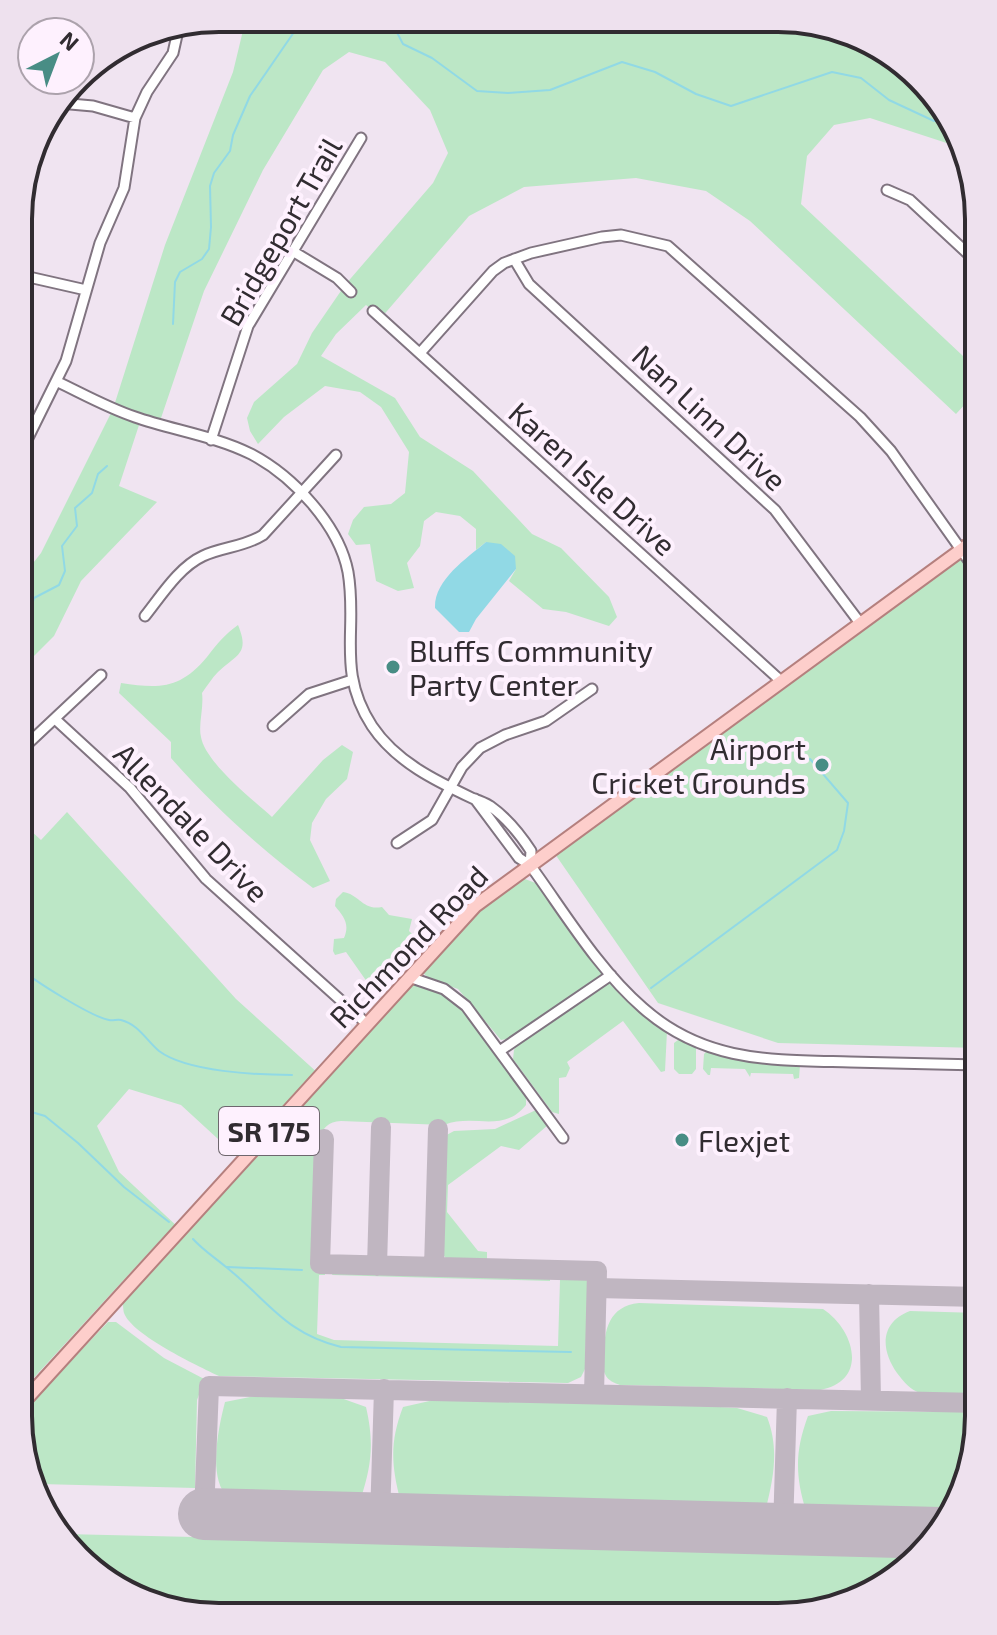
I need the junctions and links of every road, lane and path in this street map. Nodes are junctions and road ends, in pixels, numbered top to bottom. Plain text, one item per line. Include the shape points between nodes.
1 (176, 37) edge
2 (72, 104) edge
3 (135, 118) junction
4 (361, 138) dead end
5 (887, 190) dead end
6 (965, 251) edge
7 (294, 252) junction
8 (514, 259) junction
9 (32, 278) edge
10 (86, 290) junction
11 (351, 292) dead end
12 (373, 311) dead end
13 (420, 353) junction
14 (58, 382) junction
15 (32, 431) edge
16 (211, 440) junction
17 (336, 455) dead end
18 (302, 494) junction
19 (965, 548) edge
20 (962, 550) junction
21 (965, 554) edge
22 (145, 616) dead end
23 (860, 623) junction
24 (101, 675) dead end
25 (352, 680) junction
26 (781, 681) junction
27 (592, 689) dead end
28 (55, 719) junction
29 (273, 726) dead end
30 (32, 740) edge
31 (451, 786) junction
32 (397, 843) dead end
33 (530, 865) junction
34 (611, 975) junction
35 (409, 977) junction
36 (367, 1024) junction
37 (501, 1050) junction
38 (965, 1065) edge
39 (563, 1138) dead end
40 (32, 1393) edge

1 - 3 street via 173,53
2 - 3 street
3 - 10 street via 126,182
4 - 7 street, Bridgeport Trail
5 - 6 street via 910,200
7 - 11 street
7 - 16 street, Bridgeport Trail via 248,326
8 - 13 street via 493,271
8 - 20 street via 621,235 668,246 860,417
8 - 23 street, Nan Linn Drive via 529,284 775,510
9 - 10 street
10 - 14 street
12 - 13 street, Karen Isle Drive
13 - 26 street, Karen Isle Drive
14 - 15 street
14 - 16 street via 134,417
16 - 18 street via 262,460
17 - 18 street
18 - 22 street via 256,539 191,564
18 - 25 street via 328,525 346,565
19 - 20 main road, Richmond Road / SR 175
20 - 21 street
20 - 23 main road, Richmond Road / SR 175
23 - 26 main road, Richmond Road / SR 175
24 - 28 street
25 - 29 street via 309,694
25 - 31 street via 363,711 388,746 410,765
26 - 33 main road, Richmond Road / SR 175
27 - 31 street via 552,719 480,748
28 - 30 street
28 - 36 street, Allendale Drive via 130,788 206,879
31 - 32 street via 428,824
31 - 33 street via 502,815 531,851
33 - 34 street
33 - 35 main road, Richmond Road / SR 175 via 475,906
34 - 37 street
34 - 38 street via 672,1030 725,1053 768,1060
35 - 36 main road, Richmond Road / SR 175
35 - 37 street via 456,996
36 - 40 main road, Richmond Road / SR 175
37 - 39 street

